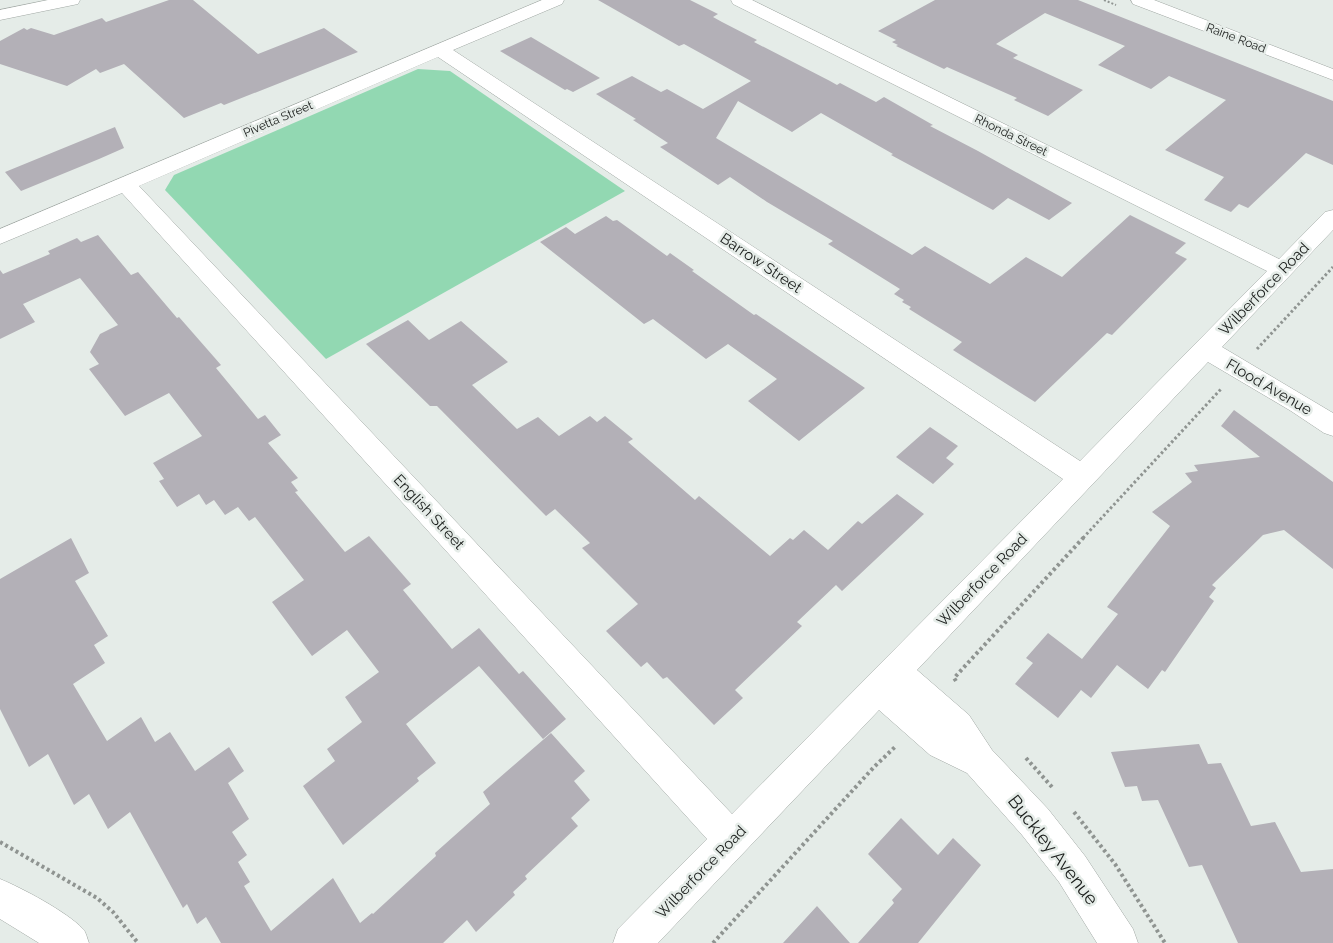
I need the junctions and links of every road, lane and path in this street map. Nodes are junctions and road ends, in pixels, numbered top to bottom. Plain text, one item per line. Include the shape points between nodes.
1 (34, 0) edge
2 (72, 0) edge
3 (556, 0) edge
4 (738, 0) edge
5 (1139, 0) edge
6 (0, 6) edge
7 (0, 15) edge
8 (440, 50) junction
9 (1333, 75) edge
10 (126, 184) junction
11 (1333, 217) edge
12 (0, 237) edge
13 (1333, 267) edge
14 (1284, 270) junction
15 (1205, 349) junction
16 (1239, 369) junction
17 (1333, 426) edge
18 (1082, 477) junction
19 (954, 678) junction
20 (886, 679) junction
21 (937, 705) junction
22 (1019, 752) dead end
23 (1058, 793) dead end
24 (1070, 807) dead end
25 (732, 840) junction
26 (0, 842) edge
27 (0, 898) edge
28 (70, 943) edge
29 (138, 943) edge
30 (632, 943) edge
31 (713, 943) edge
32 (1120, 943) edge
33 (1165, 943) edge

1 - 6 street
2 - 7 street
3 - 8 street, Pivetta Street
4 - 14 street, Rhonda Street
5 - 9 street, Raine Road
8 - 10 street, Pivetta Street
8 - 18 street, Barrow Street
10 - 12 street, Pivetta Street
10 - 25 street, English Street
11 - 14 street, Wilberforce Road
13 - 16 path
14 - 15 street, Wilberforce Road
15 - 16 street, Flood Avenue
15 - 18 street, Wilberforce Road
16 - 17 street, Flood Avenue
16 - 19 path
18 - 20 street, Wilberforce Road
19 - 21 path
19 - 21 path
20 - 21 street, Buckley Avenue
20 - 25 street, Wilberforce Road
21 - 31 path via 874,767
21 - 32 street, Buckley Avenue via 942,743 980,762 1035,822 1072,869
22 - 23 path
24 - 33 path via 1115,864
25 - 30 street, Wilberforce Road
26 - 29 path via 97,898
27 - 28 street

